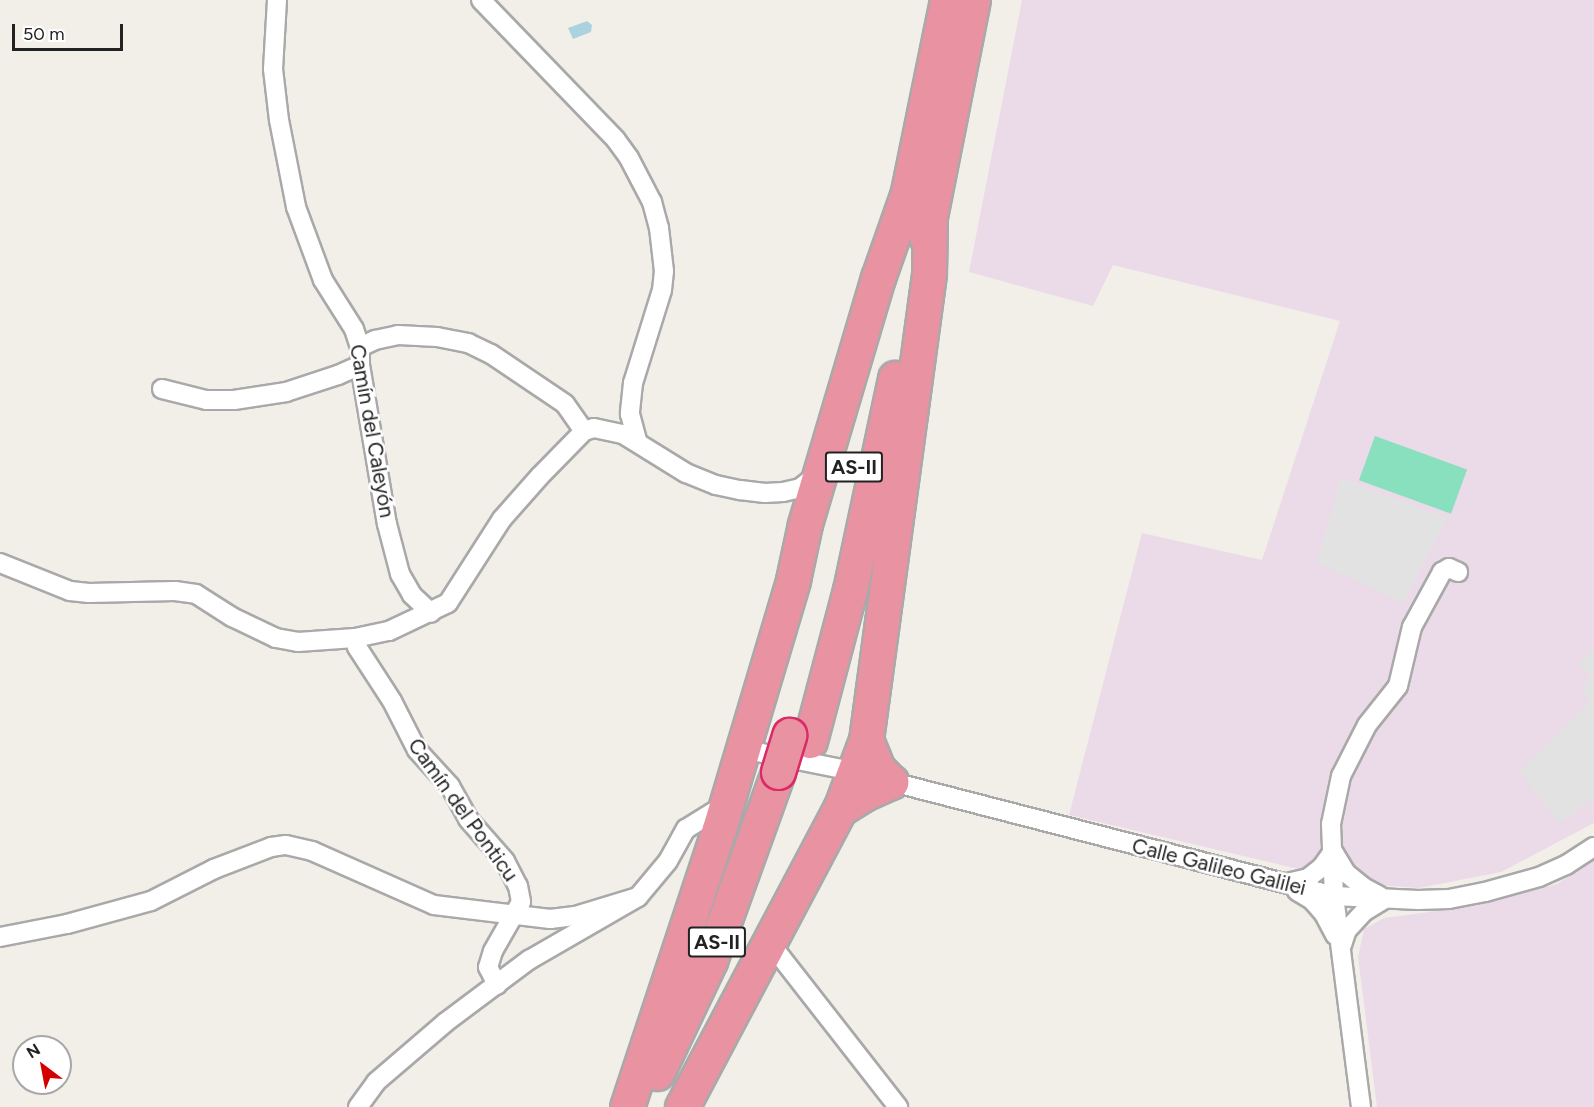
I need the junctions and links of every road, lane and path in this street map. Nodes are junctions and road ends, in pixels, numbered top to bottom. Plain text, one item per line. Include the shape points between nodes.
1 (277, 0) edge
2 (481, 0) edge
3 (947, 0) edge
4 (973, 0) edge
5 (907, 195) junction
6 (930, 217) junction
7 (360, 356) junction
8 (162, 389) dead end
9 (584, 431) junction
10 (637, 441) junction
11 (765, 493) junction
12 (810, 504) junction
13 (0, 563) edge
14 (1458, 572) dead end
15 (431, 613) junction
16 (355, 638) junction
17 (800, 738) junction
18 (866, 740) junction
19 (742, 749) junction
20 (849, 771) junction
21 (789, 775) junction
22 (891, 782) junction
23 (840, 809) junction
24 (722, 816) junction
25 (1594, 847) edge
26 (1333, 851) junction
27 (668, 861) junction
28 (1284, 883) junction
29 (1334, 896) junction
30 (638, 897) junction
31 (1386, 899) junction
32 (514, 915) junction
33 (0, 938) edge
34 (1342, 947) junction
35 (768, 949) junction
36 (497, 985) junction
37 (358, 1107) edge
38 (627, 1107) edge
39 (641, 1107) edge
40 (664, 1107) edge
41 (682, 1107) edge
42 (898, 1107) edge
43 (1361, 1107) edge

1 - 7 street, Camín del Caleyón via 273,69 296,207 323,280 354,329
2 - 10 street via 616,140 652,202 664,271 662,290 633,383 630,414
3 - 5 highway, AS-II
4 - 6 highway, AS-II
5 - 12 highway
5 - 17 highway, AS-II
6 - 17 highway, AS-II via 850,590
6 - 18 highway via 929,273
7 - 8 street via 338,375 286,392 206,400
7 - 9 street via 375,340 398,335 468,343 565,404
7 - 15 street, Camín del Caleyón via 387,524 400,574 412,595
9 - 10 street via 609,429
9 - 15 street via 502,519 456,594
10 - 11 street via 696,477 716,485
11 - 12 street
11 - 12 street via 798,513
12 - 19 highway via 793,580 759,693 725,727 725,742
13 - 16 street via 69,591 196,594 276,638 298,642
14 - 26 street via 1449,568 1442,572 1412,627 1398,686 1367,725 1341,776 1330,824
15 - 16 street via 389,631
16 - 32 street, Camín del Ponticu via 417,750 450,786 468,819 505,861 522,895
17 - 21 highway, AS-II
18 - 20 highway
18 - 22 highway via 878,769
19 - 20 street, Calle Galileo Galilei
19 - 24 highway
20 - 22 street, Calle Galileo Galilei
20 - 23 highway
21 - 39 highway, AS-II via 710,961
21 - 40 highway, AS-II via 728,967
22 - 23 highway
22 - 28 street, Calle Galileo Galilei
23 - 35 highway
24 - 27 street via 709,829 692,837
24 - 27 street via 686,828
24 - 38 highway
25 - 31 street, Calle Galileo Galilei via 1539,877 1485,892 1449,899
26 - 28 street via 1308,878
26 - 29 street
26 - 31 street via 1346,873
27 - 30 street
28 - 29 street, Calle Galileo Galilei
28 - 34 street via 1312,900
29 - 31 street, Calle Galileo Galilei
29 - 34 street
30 - 32 street via 575,916 550,919
30 - 36 street via 529,960
31 - 34 street via 1365,911 1347,930
32 - 33 street via 434,905 312,851 286,845 214,869 151,901
32 - 36 street, Camín del Ponticu via 488,967
34 - 43 street
35 - 41 highway
35 - 42 street via 777,952
36 - 37 street via 409,1051 376,1082

